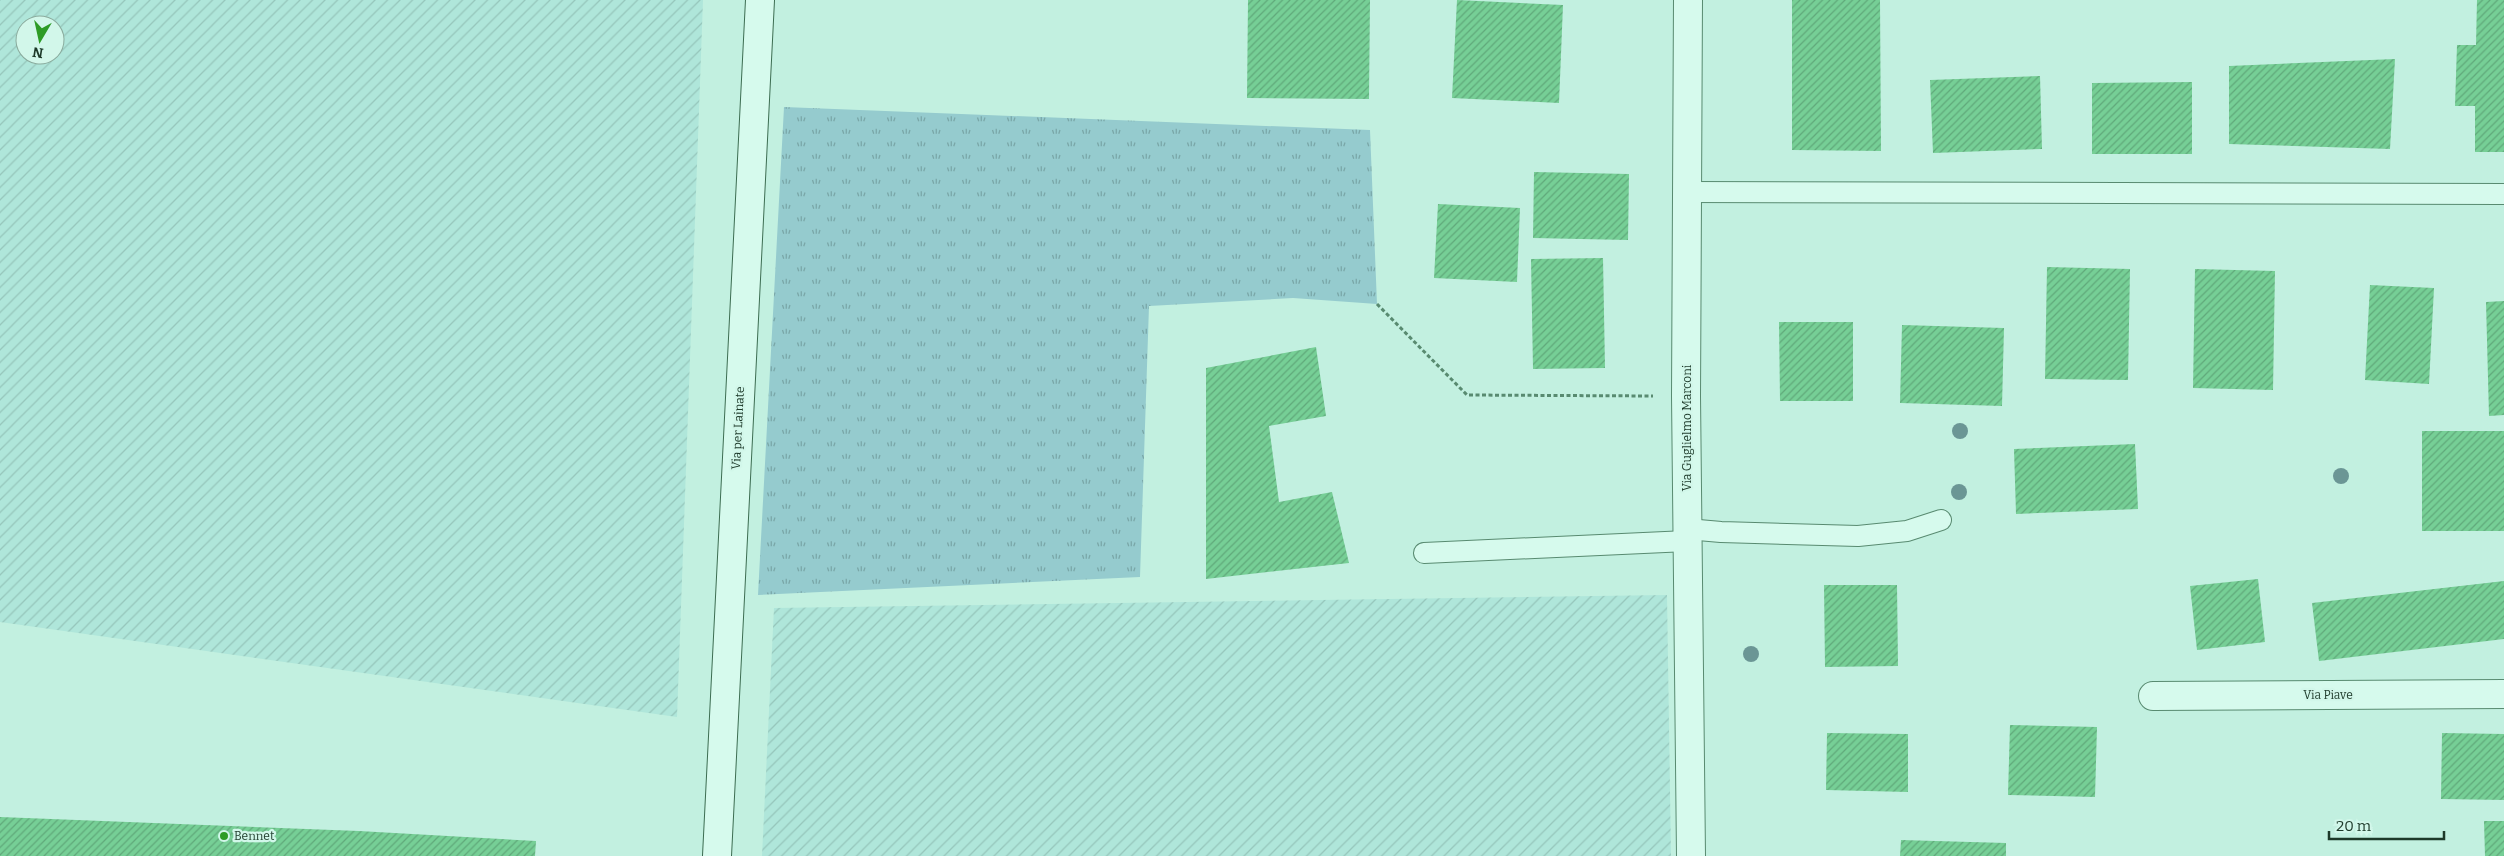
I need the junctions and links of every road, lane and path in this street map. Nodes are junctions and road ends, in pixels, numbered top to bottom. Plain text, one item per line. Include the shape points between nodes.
1 (760, 0) edge
2 (1688, 0) edge
3 (1686, 192) junction
4 (2504, 194) edge
5 (1377, 304) dead end
6 (1686, 396) junction
7 (1941, 520) dead end
8 (1687, 535) junction
9 (1424, 553) dead end
10 (2504, 694) edge
11 (2153, 696) dead end
12 (717, 856) edge
13 (1691, 856) edge

1 - 12 street, Via per Lainate
2 - 3 street, Via Guglielmo Marconi
3 - 4 lane
3 - 6 street, Via Guglielmo Marconi
5 - 6 path via 1467,396
6 - 8 street, Via Guglielmo Marconi
7 - 8 lane via 1907,531 1858,536 1721,532
8 - 9 lane
8 - 13 street, Via Guglielmo Marconi
10 - 11 street, Via Piave

